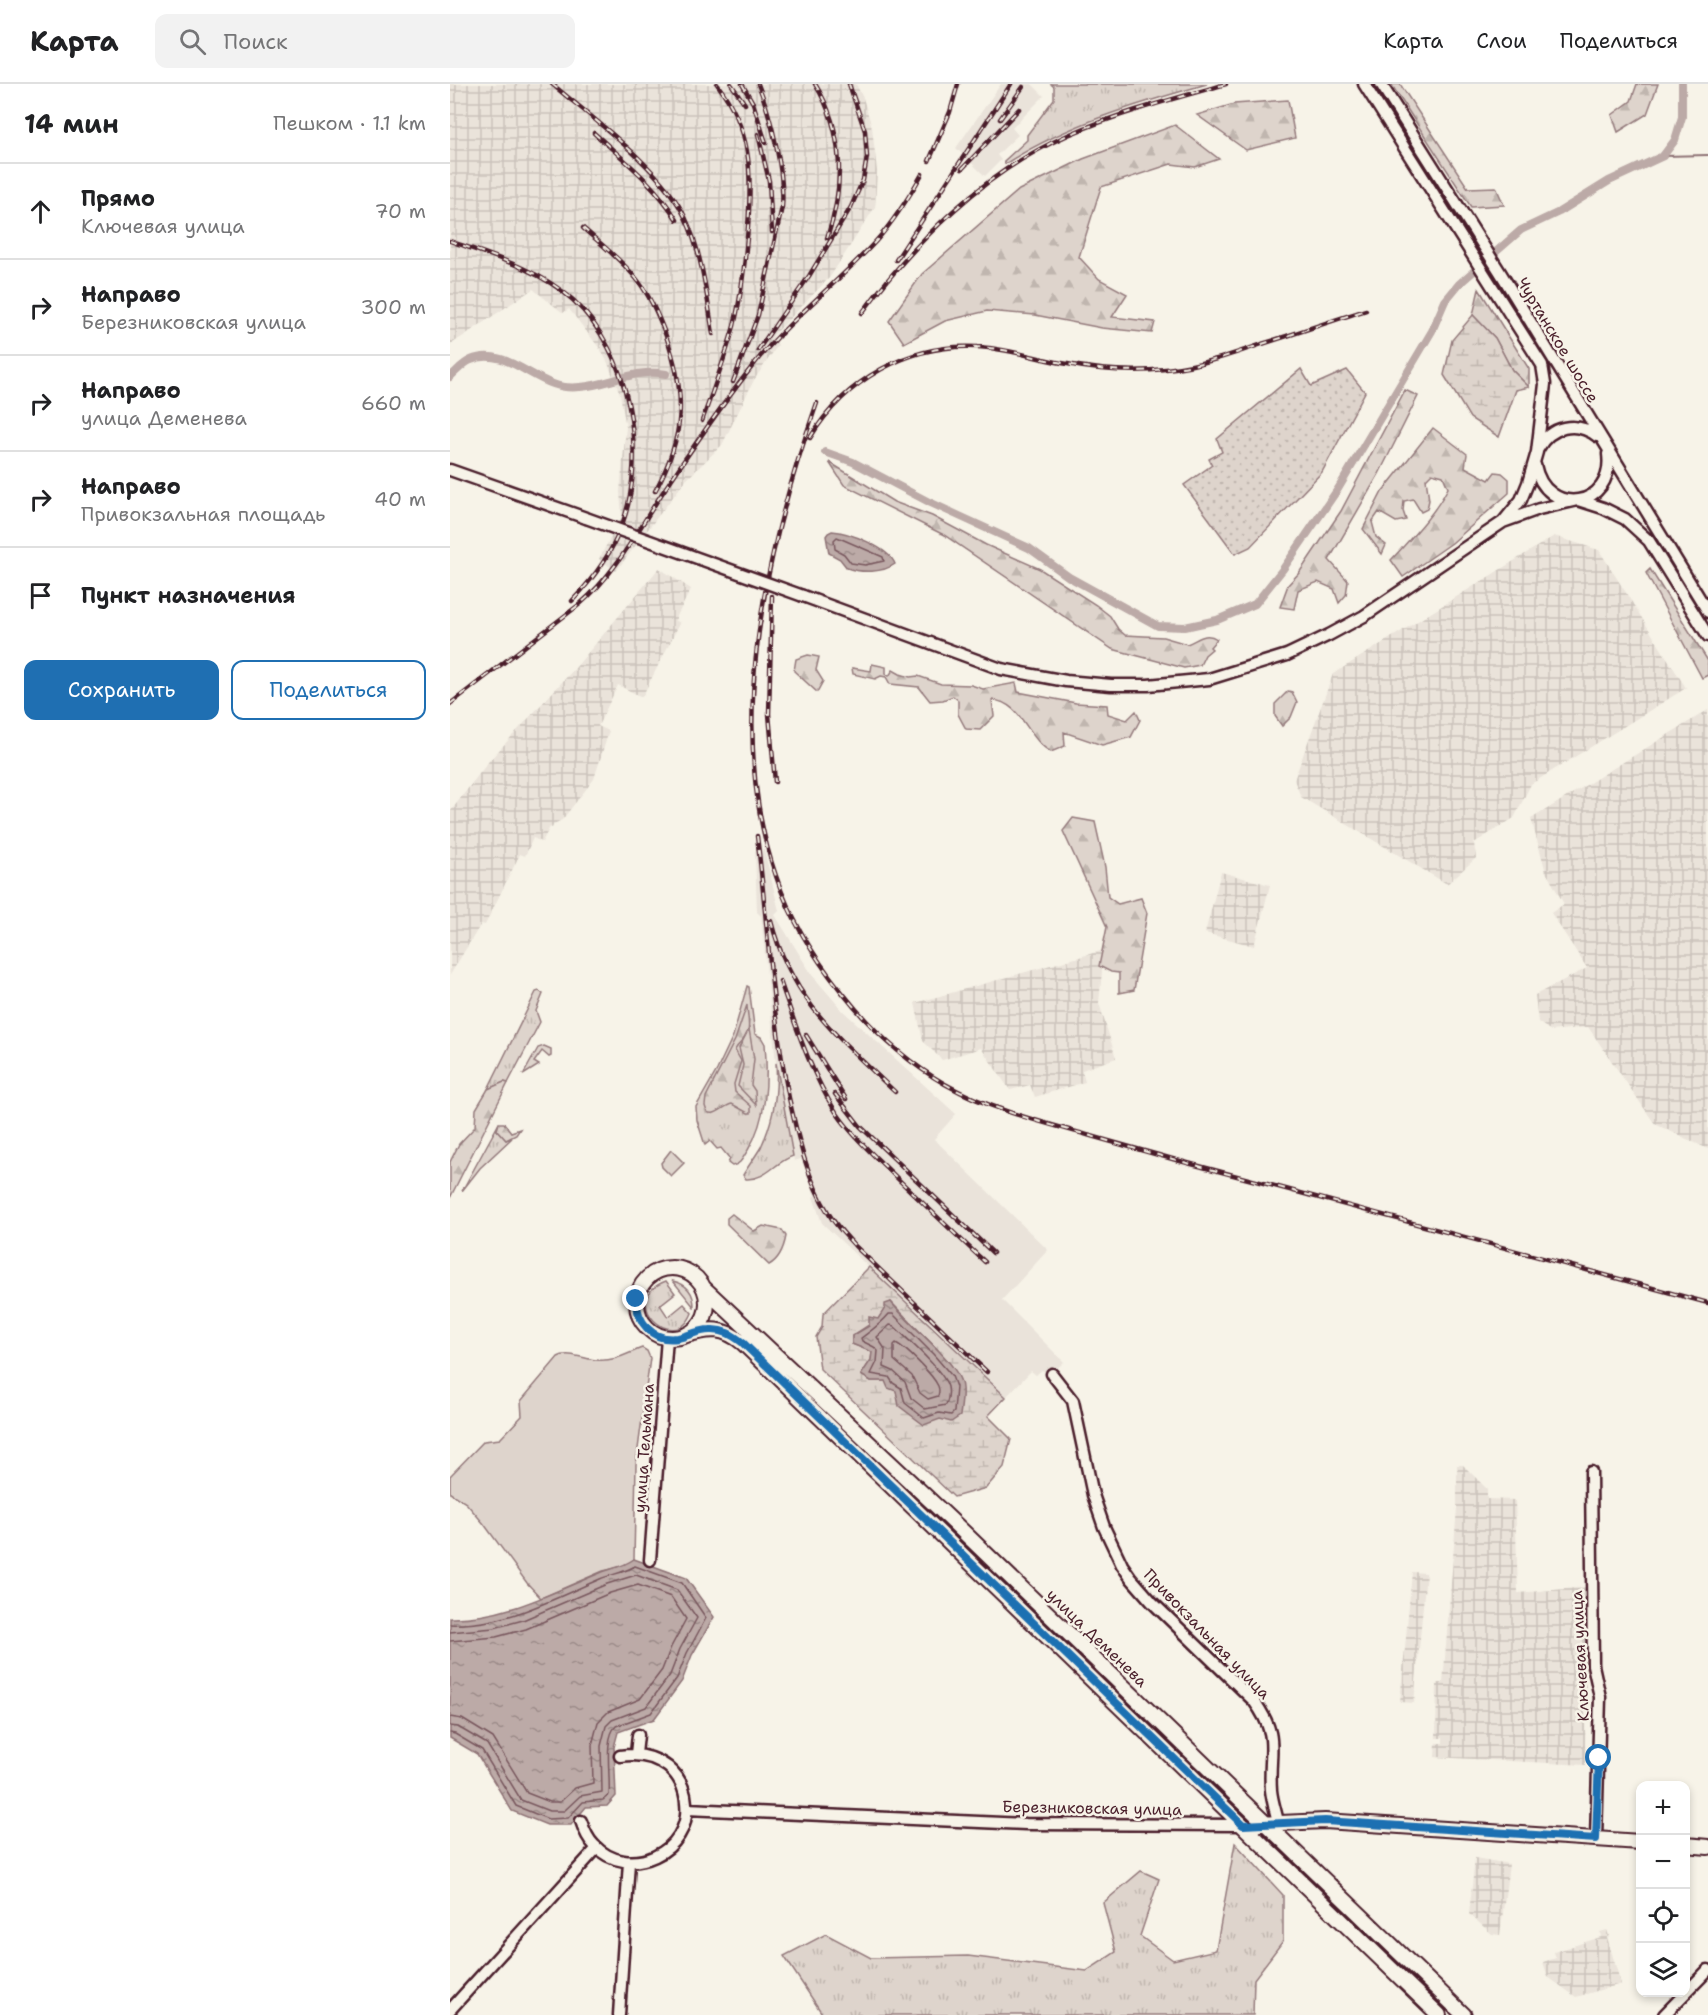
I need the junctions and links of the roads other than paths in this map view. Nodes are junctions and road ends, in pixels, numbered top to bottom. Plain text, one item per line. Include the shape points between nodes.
1 (1364, 84) edge
2 (1381, 84) edge
3 (1605, 445) junction
4 (1537, 452) junction
5 (450, 470) edge
6 (1578, 500) junction
7 (1503, 522) junction
8 (1708, 612) edge
9 (1708, 636) edge
10 (705, 1288) junction
11 (686, 1335) junction
12 (667, 1338) junction
13 (1052, 1374) dead end
14 (1591, 1472) dead end
15 (650, 1560) dead end
16 (638, 1735) dead end
17 (636, 1754) junction
18 (620, 1756) dead end
19 (687, 1809) junction
20 (581, 1821) dead end
21 (1272, 1823) junction
22 (1243, 1825) junction
23 (1596, 1839) junction
24 (1636, 1842) edge
25 (1690, 1845) edge
26 (1708, 1847) edge
27 (597, 1848) junction
28 (629, 1862) junction
29 (1708, 1970) edge
30 (450, 2010) edge
31 (619, 2015) edge
32 (1439, 2015) edge
33 (1464, 2015) edge
34 (1664, 2015) edge

1 - 4 street, Чуртанское шоссе via 1542,365 1545,384
2 - 3 street, Чуртанское шоссе
3 - 4 street via 1585,428 1573,426 1550,433
3 - 6 street via 1609,467 1606,479 1589,497
3 - 8 street, Чуртанское шоссе
4 - 6 street via 1537,477 1544,488 1553,496
4 - 7 street, Чуртанское шоссе via 1521,500
5 - 7 street, bridge via 1000,669 1111,685 1166,684 1219,676 1287,655 1364,616
6 - 7 street
6 - 9 street via 1625,519 1649,541
10 - 11 main road via 706,1312 699,1326
10 - 12 main road via 693,1275 677,1268 663,1268 646,1278 636,1299 638,1315 650,1331
10 - 21 main road, улица Деменева
11 - 12 main road
11 - 22 main road, улица Деменева via 717,1330 743,1343
12 - 15 street, улица Тельмана
13 - 21 street, Привокзальная улица via 1073,1401 1093,1495 1122,1565 1146,1596 1264,1714 1272,1739
14 - 23 street, Ключевая улица via 1593,1665 1600,1697
16 - 17 street
17 - 18 street
17 - 19 street via 648,1756 672,1770 686,1795
19 - 22 street, Березниковская улица via 1026,1824
19 - 28 street via 680,1836 671,1847 659,1856
20 - 27 street
21 - 22 main road, Березниковская улица
21 - 23 main road, Березниковская улица via 1325,1821
21 - 33 main road, улица Деменева
22 - 32 main road, улица Деменева
23 - 24 main road, Березниковская улица
25 - 26 main road
27 - 28 street via 605,1855
27 - 30 street
28 - 31 street
29 - 34 street

